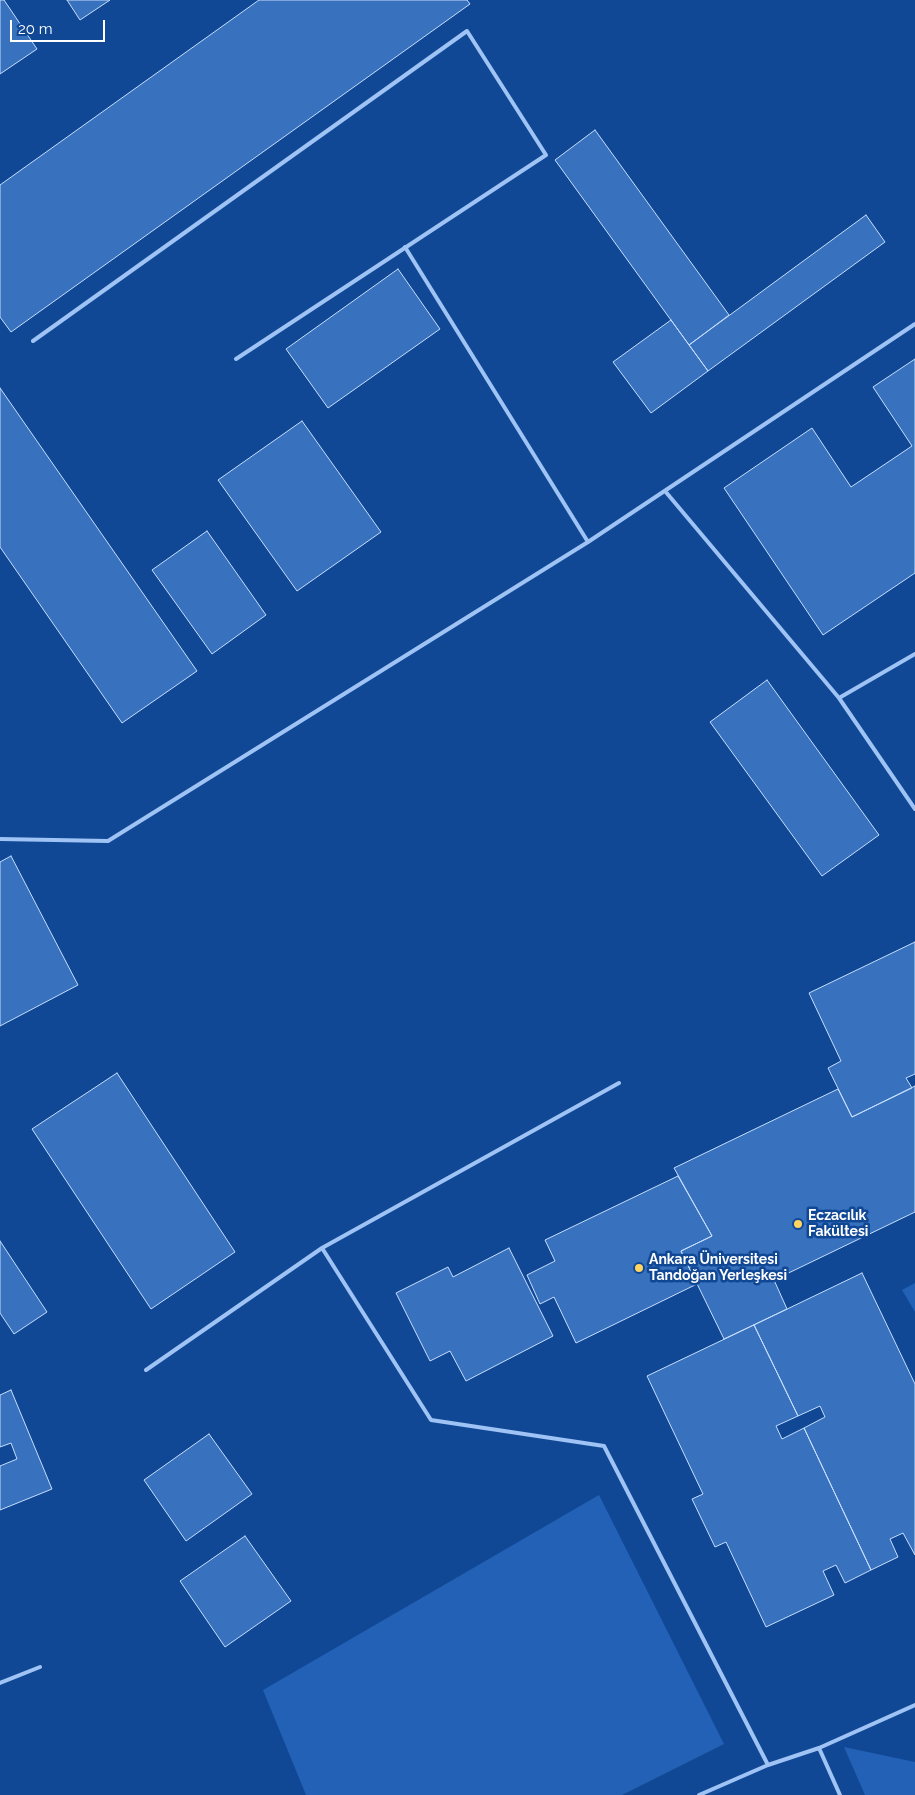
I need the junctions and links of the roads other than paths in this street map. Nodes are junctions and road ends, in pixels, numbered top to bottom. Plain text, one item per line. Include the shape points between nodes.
1 (405, 247) junction
2 (915, 324) edge
3 (33, 341) dead end
4 (236, 359) dead end
5 (665, 491) junction
6 (588, 542) junction
7 (915, 654) edge
8 (839, 698) junction
9 (915, 810) edge
10 (0, 839) edge
11 (619, 1083) dead end
12 (322, 1248) junction
13 (146, 1370) dead end
14 (40, 1667) dead end
15 (0, 1683) edge
16 (915, 1705) edge
17 (819, 1748) junction
18 (768, 1764) junction
19 (699, 1795) edge
20 (840, 1795) edge

1 - 3 lane via 546,154 467,31
1 - 4 lane
1 - 6 lane
2 - 5 lane
5 - 6 lane
5 - 8 lane
6 - 10 lane via 108,841
7 - 8 lane
8 - 9 lane
11 - 12 lane
12 - 13 lane
12 - 18 lane via 431,1420 604,1446
14 - 15 lane
16 - 17 lane
17 - 18 lane
17 - 20 lane
18 - 19 lane

